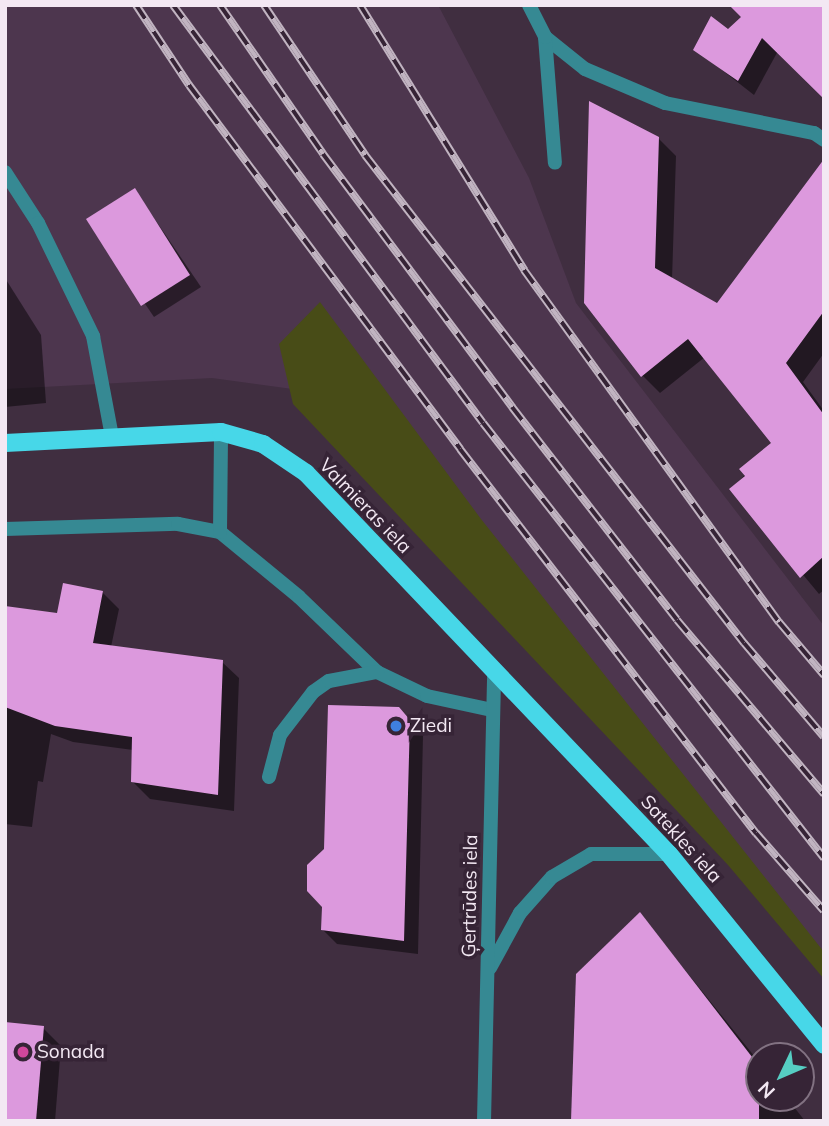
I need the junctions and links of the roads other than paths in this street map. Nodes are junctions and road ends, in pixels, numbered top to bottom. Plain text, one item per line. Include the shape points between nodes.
1 (529, 5) edge
2 (545, 37) junction
3 (824, 140) edge
4 (555, 163) dead end
5 (5, 172) edge
6 (221, 432) junction
7 (112, 437) junction
8 (5, 443) edge
9 (5, 529) edge
10 (220, 532) junction
11 (494, 671) junction
12 (377, 672) junction
13 (492, 710) junction
14 (269, 777) dead end
15 (668, 854) junction
16 (488, 973) junction
17 (824, 1045) edge
18 (484, 1121) edge

1 - 2 street
2 - 3 street via 584,69 665,103 814,133
2 - 4 street
5 - 7 street via 38,223 93,336
6 - 7 main road, Valmieras iela
6 - 10 street
6 - 11 main road, Valmieras iela via 263,444 306,473
7 - 8 main road, Valmieras iela
9 - 10 street via 178,524
10 - 12 street via 299,597
11 - 13 street, Ģertrūdes iela
11 - 15 main road, Satekles iela
12 - 13 street via 427,696
12 - 14 street via 329,681 313,692 280,735
13 - 16 street, Ģertrūdes iela
15 - 16 street via 591,854 552,877 520,913
15 - 17 main road, Satekles iela
16 - 18 street, Ģertrūdes iela

